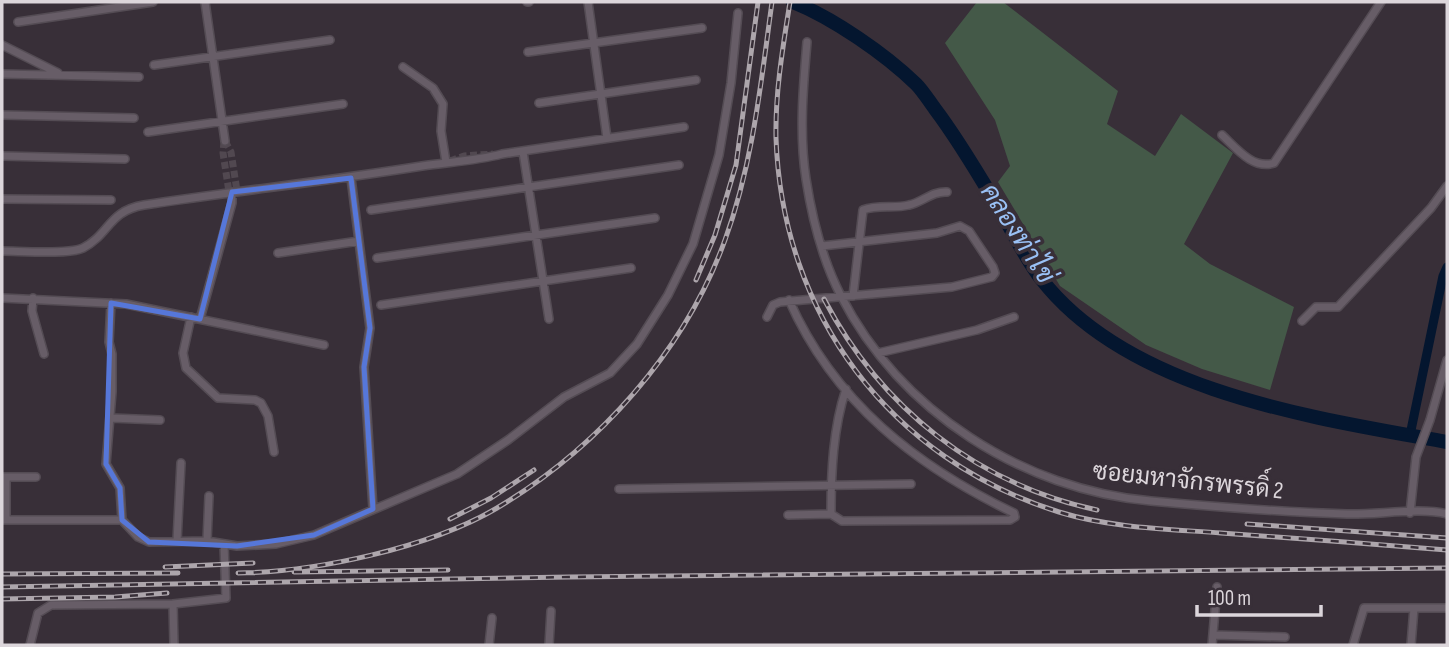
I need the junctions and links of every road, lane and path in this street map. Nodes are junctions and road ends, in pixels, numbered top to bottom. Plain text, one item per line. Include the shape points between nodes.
1 (153, 2) edge
2 (205, 2) edge
3 (588, 2) edge
4 (1381, 2) edge
5 (738, 13) dead end
6 (18, 22) dead end
7 (702, 28) dead end
8 (330, 40) dead end
9 (807, 42) dead end
10 (594, 44) junction
11 (2, 45) edge
12 (528, 52) dead end
13 (213, 57) junction
14 (155, 65) dead end
15 (403, 67) dead end
16 (2, 74) edge
17 (62, 75) junction
18 (139, 76) dead end
19 (696, 80) dead end
20 (601, 94) junction
21 (539, 103) dead end
22 (343, 104) dead end
23 (2, 115) edge
24 (134, 118) dead end
25 (222, 122) junction
26 (684, 127) dead end
27 (148, 132) dead end
28 (1222, 135) dead end
29 (607, 138) junction
30 (225, 141) tunnel mouth
31 (523, 152) junction
32 (2, 156) edge
33 (125, 159) dead end
34 (446, 162) junction
35 (679, 165) dead end
36 (351, 178) junction
37 (528, 186) junction
38 (1447, 186) edge
39 (232, 192) junction
40 (947, 192) dead end
41 (2, 199) edge
42 (111, 200) dead end
43 (370, 210) dead end
44 (655, 218) dead end
45 (536, 234) junction
46 (359, 242) junction
47 (858, 242) junction
48 (822, 246) junction
49 (2, 251) edge
50 (278, 253) dead end
51 (377, 258) dead end
52 (631, 268) dead end
53 (543, 282) junction
54 (840, 295) junction
55 (853, 296) junction
56 (2, 298) edge
57 (33, 298) junction
58 (789, 300) junction
59 (111, 303) junction
60 (382, 305) dead end
61 (191, 317) junction
62 (767, 317) dead end
63 (1014, 317) dead end
64 (200, 319) junction
65 (549, 319) dead end
66 (1302, 321) dead end
67 (324, 345) dead end
68 (878, 353) junction
69 (44, 354) dead end
70 (1447, 360) edge
71 (846, 389) junction
72 (111, 418) junction
73 (160, 420) dead end
74 (274, 452) dead end
75 (181, 463) dead end
76 (4, 477) edge
77 (36, 477) dead end
78 (911, 484) dead end
79 (831, 485) junction
80 (619, 489) dead end
81 (209, 496) dead end
82 (373, 509) junction
83 (1410, 513) junction
84 (831, 514) junction
85 (1447, 514) edge
86 (789, 515) dead end
87 (4, 520) edge
88 (122, 520) junction
89 (177, 541) junction
90 (207, 541) junction
91 (224, 544) junction
92 (1217, 587) dead end
93 (173, 604) junction
94 (1414, 608) junction
95 (1447, 608) edge
96 (551, 611) dead end
97 (492, 618) dead end
98 (1214, 635) junction
99 (1285, 637) dead end
100 (30, 645) edge
101 (174, 645) edge
102 (489, 645) edge
103 (549, 645) edge
104 (1212, 645) edge
105 (1353, 645) edge
106 (1411, 645) edge

1 - 6 street
2 - 13 street
3 - 10 street
4 - 28 street via 1274,163 1256,164
5 - 82 street via 719,155 693,244 638,344 610,373 564,397 457,474
7 - 10 street
8 - 13 street
9 - 48 street, ซอยมหาจักรพรรดิ์ 2 via 803,153
10 - 12 street
10 - 20 street
11 - 17 street
13 - 14 street
13 - 25 street
15 - 34 street via 433,88 443,104
16 - 17 street
17 - 18 street
19 - 20 street
20 - 21 street
20 - 29 street
22 - 25 street
23 - 24 street
25 - 27 street
25 - 30 street
26 - 29 street
29 - 31 street
31 - 34 street
31 - 37 street
32 - 33 street
34 - 36 street
35 - 37 street
36 - 39 street
36 - 46 street
37 - 43 street
37 - 45 street
38 - 66 street via 1338,307 1316,307
39 - 49 street via 128,208 93,242 78,250
39 - 64 street
40 - 47 street via 937,191 909,205 867,208 861,216
41 - 42 street
44 - 45 street
45 - 51 street
45 - 53 street
46 - 50 street
46 - 82 street via 370,328 364,367
47 - 48 street
47 - 55 street
47 - 55 street via 960,226 969,230 995,273 952,287
48 - 54 street, ซอยมหาจักรพรรดิ์ 2
52 - 53 street
53 - 60 street
53 - 65 street
54 - 55 street
54 - 58 street
54 - 68 street, ซอยมหาจักรพรรดิ์ 2
56 - 57 street
57 - 59 street
57 - 69 street
58 - 62 street via 773,305
58 - 71 street via 810,342
59 - 61 street
59 - 72 street
61 - 64 street
61 - 74 street via 183,353 186,368 218,398 261,403
63 - 68 street
64 - 67 street
68 - 83 street, ซอยมหาจักรพรรดิ์ 2 via 933,409 973,439 1023,467 1069,485 1148,501 1324,513
70 - 83 street via 1416,457
71 - 79 street
71 - 84 street via 909,451 950,480 1015,515 1010,520 842,522
72 - 73 street
72 - 88 street via 106,464 120,488
75 - 89 street
76 - 77 street
76 - 87 street
78 - 79 street
79 - 80 street
79 - 84 street
81 - 90 street
82 - 91 street via 314,535 276,544
83 - 85 street, ซอยมหาจักรพรรดิ์ 2
84 - 86 street
87 - 88 street
88 - 89 street via 149,542
89 - 90 street
90 - 91 street
91 - 93 street via 226,598
92 - 98 street
93 - 100 street via 51,605 38,613
93 - 101 street
94 - 95 street
94 - 105 street via 1364,608
94 - 106 street
96 - 103 street
97 - 102 street
98 - 99 street
98 - 104 street

